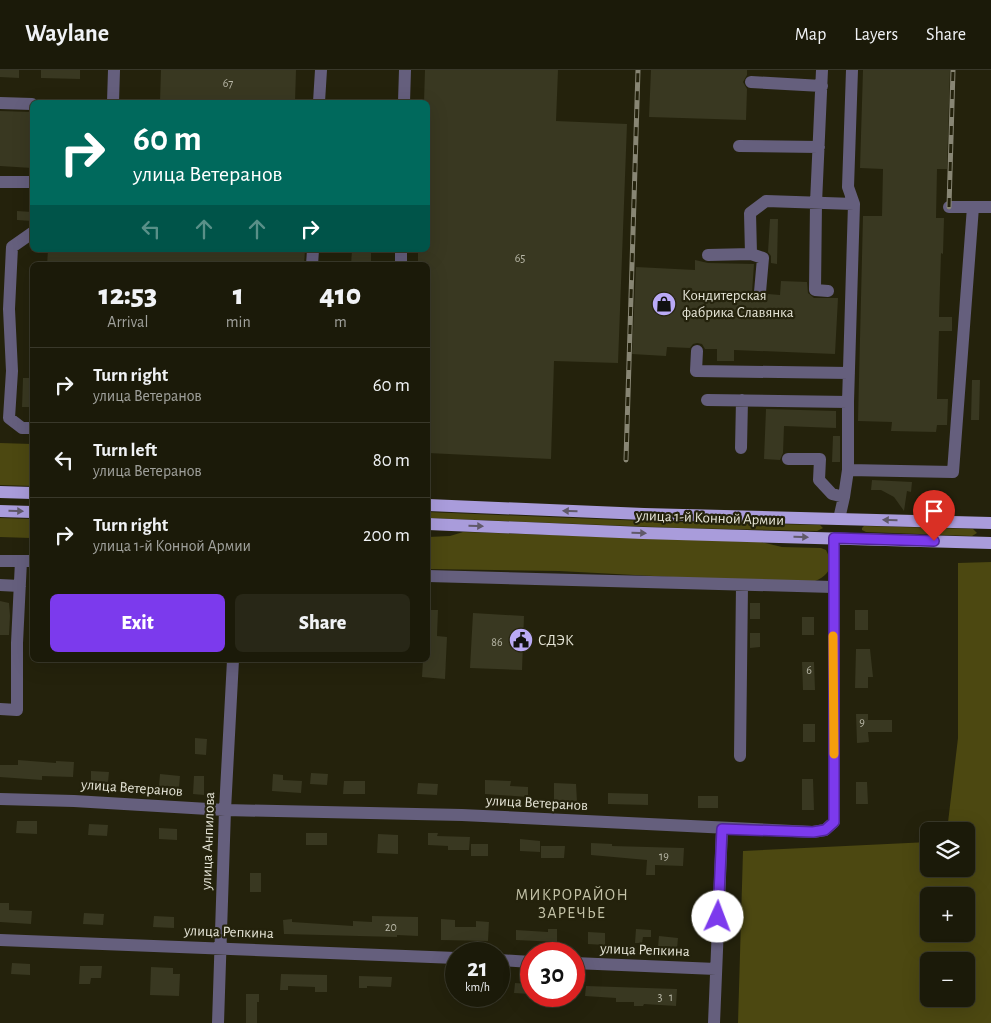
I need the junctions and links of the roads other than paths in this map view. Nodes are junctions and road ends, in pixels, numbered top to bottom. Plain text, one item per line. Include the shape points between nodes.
1 (114, 70) edge
2 (321, 70) edge
3 (405, 70) edge
4 (822, 70) edge
5 (852, 70) edge
6 (751, 82) dead end
7 (822, 86) junction
8 (112, 100) edge
9 (319, 100) edge
10 (404, 100) edge
11 (0, 103) edge
12 (30, 104) edge
13 (739, 146) dead end
14 (819, 148) junction
15 (0, 182) edge
16 (30, 182) edge
17 (816, 203) junction
18 (854, 204) junction
19 (949, 207) dead end
20 (973, 207) junction
21 (991, 207) edge
22 (30, 234) edge
23 (6, 246) edge
24 (750, 254) junction
25 (708, 255) dead end
26 (5, 288) edge
27 (828, 291) dead end
28 (760, 292) dead end
29 (5, 309) edge
30 (697, 351) dead end
31 (6, 372) edge
32 (849, 373) junction
33 (707, 400) dead end
34 (742, 400) junction
35 (848, 402) junction
36 (30, 428) edge
37 (741, 448) dead end
38 (788, 459) dead end
39 (848, 470) junction
40 (0, 492) edge
41 (30, 493) edge
42 (844, 497) junction
43 (430, 505) edge
44 (0, 511) edge
45 (30, 512) edge
46 (839, 519) junction
47 (991, 523) edge
48 (430, 524) edge
49 (836, 538) junction
50 (991, 543) edge
51 (0, 561) edge
52 (27, 561) edge
53 (430, 576) edge
54 (0, 585) edge
55 (742, 585) junction
56 (20, 586) junction
57 (833, 587) junction
58 (233, 662) edge
59 (0, 708) edge
60 (740, 756) dead end
61 (0, 799) edge
62 (225, 810) junction
63 (722, 829) junction
64 (0, 940) edge
65 (221, 948) junction
66 (445, 958) edge
67 (585, 964) edge
68 (716, 970) junction
69 (218, 1023) edge
70 (714, 1023) edge

1 - 8 street
2 - 9 street
3 - 10 street
4 - 7 street
5 - 18 street via 848,187
6 - 7 street
7 - 14 street
11 - 12 street
13 - 14 street
14 - 17 street
15 - 16 street
17 - 18 street
17 - 24 street via 766,201 755,209 750,214
17 - 27 street via 815,290
18 - 32 street
19 - 20 street
20 - 21 street
20 - 39 street via 953,472
22 - 23 street
23 - 26 street
24 - 25 street
24 - 28 street via 763,258
26 - 29 street
29 - 31 street
30 - 32 street via 696,371
31 - 36 street via 9,418 22,428
32 - 35 street
33 - 34 street
34 - 35 street
34 - 37 street
35 - 39 street
38 - 42 street via 820,460 819,480 832,494
39 - 42 street
40 - 41 main road
42 - 46 street
46 -> 43 main road, улица 1-й Конной Армии
44 -> 45 main road
47 -> 46 main road, улица 1-й Конной Армии
46 - 49 main road
48 -> 49 main road, улица 1-й Конной Армии
49 - 50 main road, улица 1-й Конной Армии
49 - 57 street, улица Ветеранов
51 - 52 street
52 - 56 street
53 - 55 street
54 - 56 street
55 - 57 street
55 - 60 street
56 - 59 street via 17,710
57 - 63 street, улица Ветеранов via 834,822 825,830 813,832
58 - 62 street, улица Анпилова
61 - 62 street, улица Ветеранов
62 - 63 street, улица Ветеранов via 462,815
62 - 65 street, улица Анпилова
63 - 68 street
64 - 65 street, улица Репкина
65 - 66 street, улица Репкина
65 - 69 street, улица Анпилова
67 - 68 street, улица Репкина
68 - 70 street

